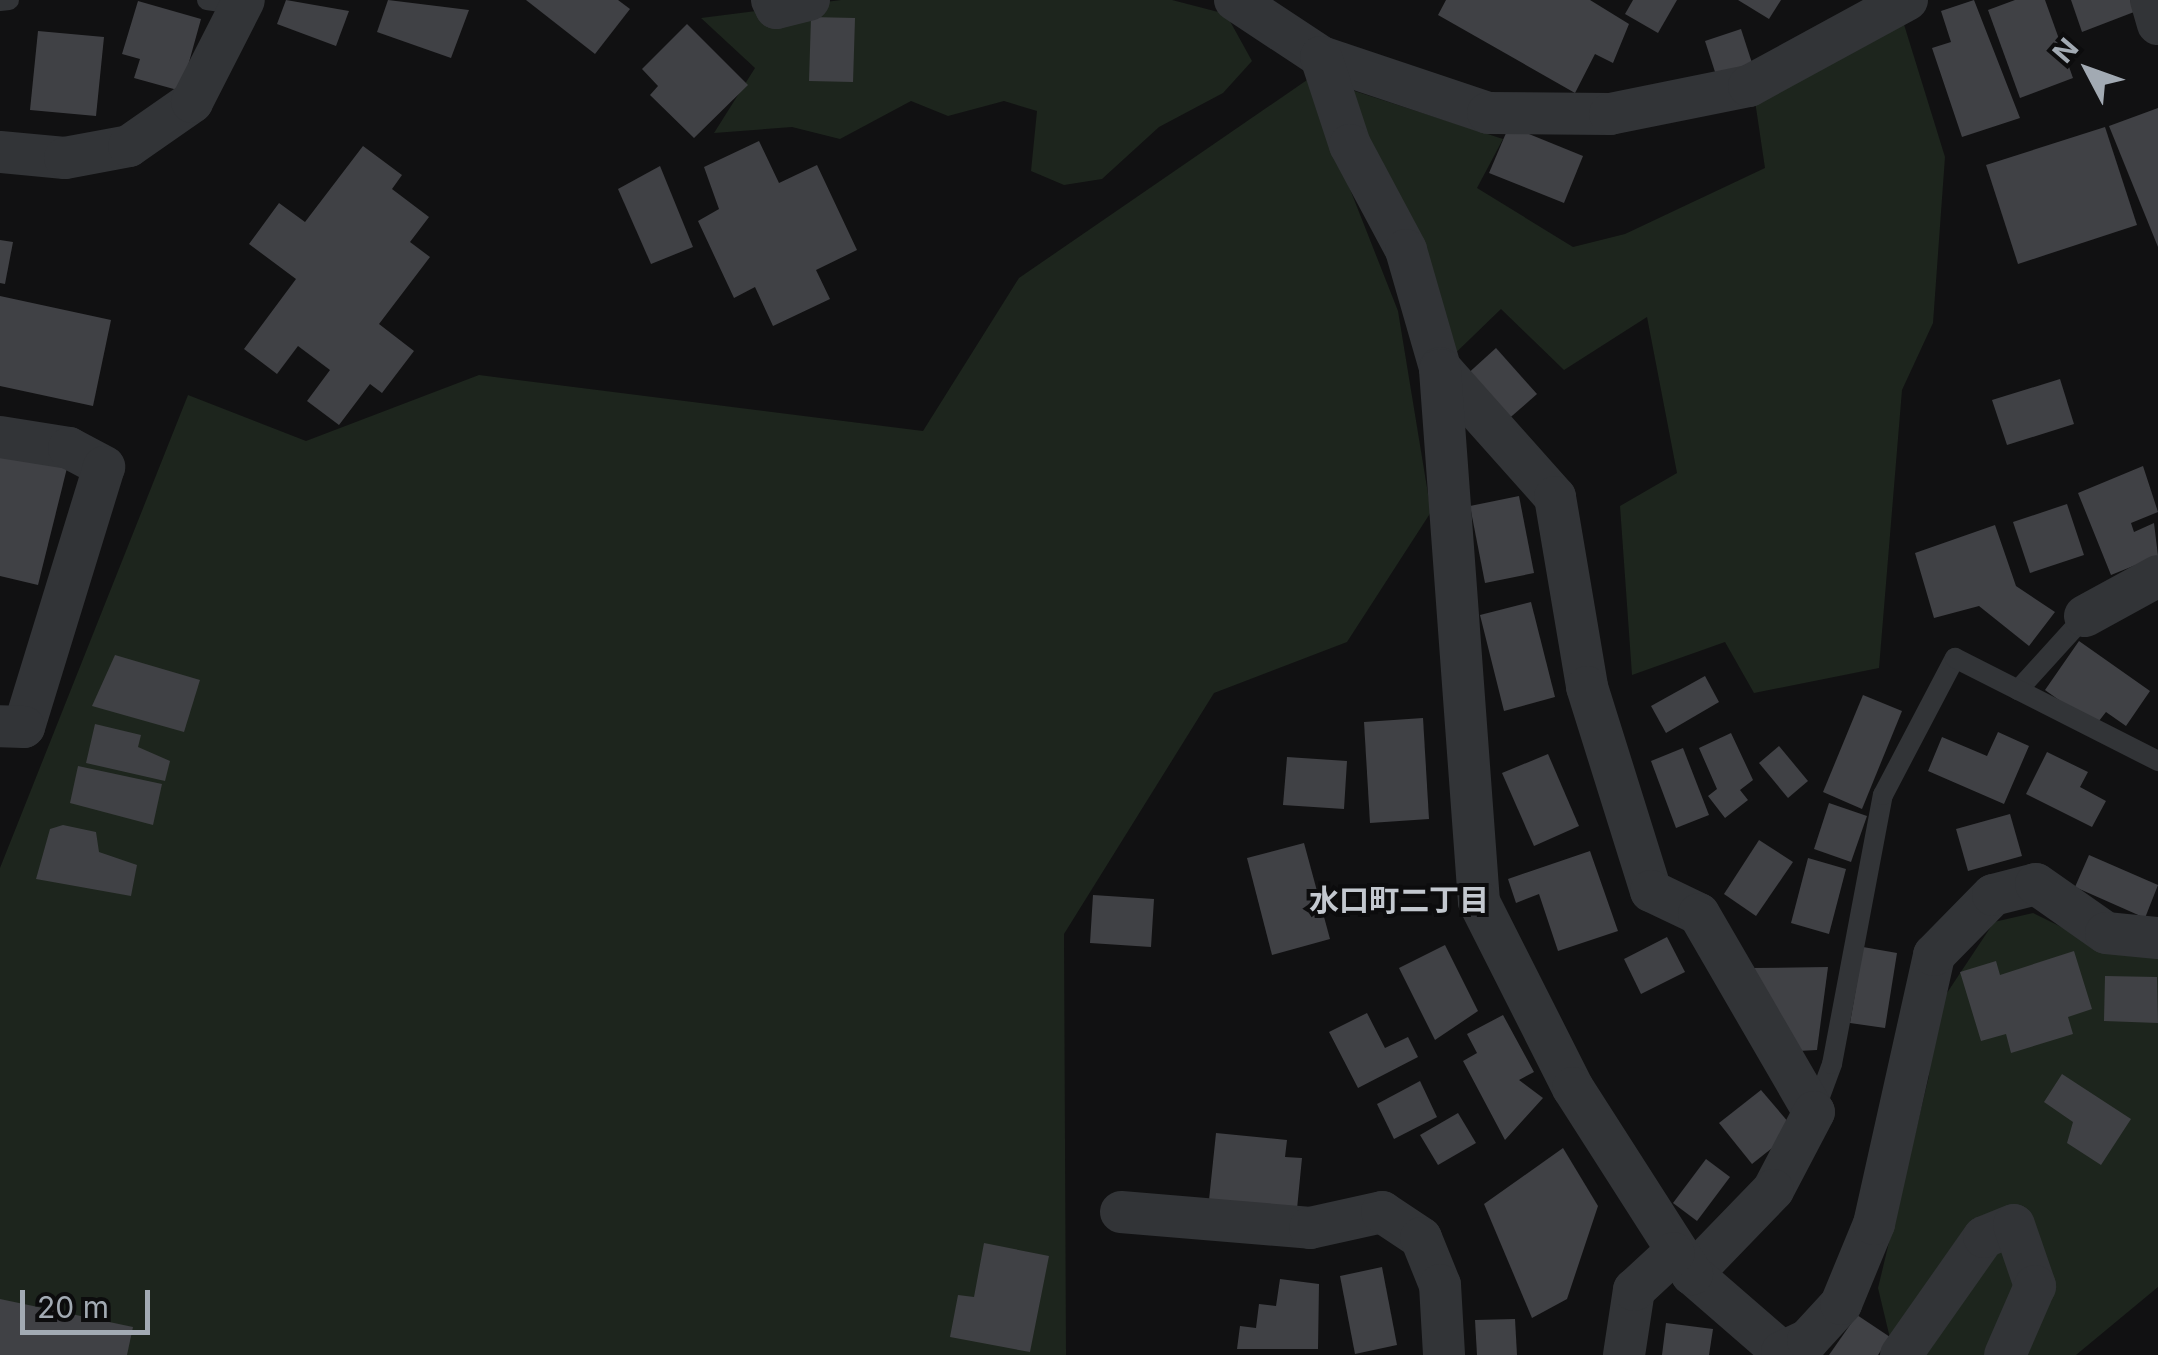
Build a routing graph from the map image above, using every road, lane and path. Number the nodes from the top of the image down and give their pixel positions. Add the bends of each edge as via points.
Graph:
1 (9, 0) edge
2 (772, 0) edge
3 (810, 0) edge
4 (1235, 0) edge
5 (1907, 0) edge
6 (2151, 0) edge
7 (0, 1) edge
8 (231, 2) edge
9 (2158, 24) edge
10 (1320, 57) junction
11 (0, 152) edge
12 (1440, 368) junction
13 (0, 437) edge
14 (2158, 576) edge
15 (2085, 616) joint
16 (2018, 690) junction
17 (0, 726) edge
18 (2158, 761) edge
19 (2158, 938) edge
20 (1814, 1112) junction
21 (1121, 1212) dead end
22 (1683, 1263) junction
23 (1444, 1355) edge
24 (1624, 1355) edge
25 (1902, 1355) edge
26 (2005, 1355) edge

1 - 7 lane
2 - 3 street via 776,8
4 - 10 street
5 - 10 street via 1750,86 1610,114 1488,113
6 - 9 street
8 - 11 street via 192,102 130,146 65,158
10 - 12 street via 1350,145 1406,250
12 - 20 street via 1555,497 1587,687 1652,891 1700,914
12 - 22 street via 1479,902 1572,1088 1647,1192
13 - 17 street via 69,448 104,467 24,727
14 - 15 street
15 - 16 lane
16 - 18 lane
16 - 20 lane via 1955,658 1884,795 1832,1064
19 - 22 street via 2106,932 2070,899 2036,884 1993,895 1934,956 1874,1224 1841,1304 1808,1340 1782,1352
20 - 22 street via 1774,1190
21 - 23 street via 1310,1228 1382,1212 1421,1238 1440,1285
22 - 24 street via 1634,1290
25 - 26 street via 1984,1237 2014,1225 2034,1286

